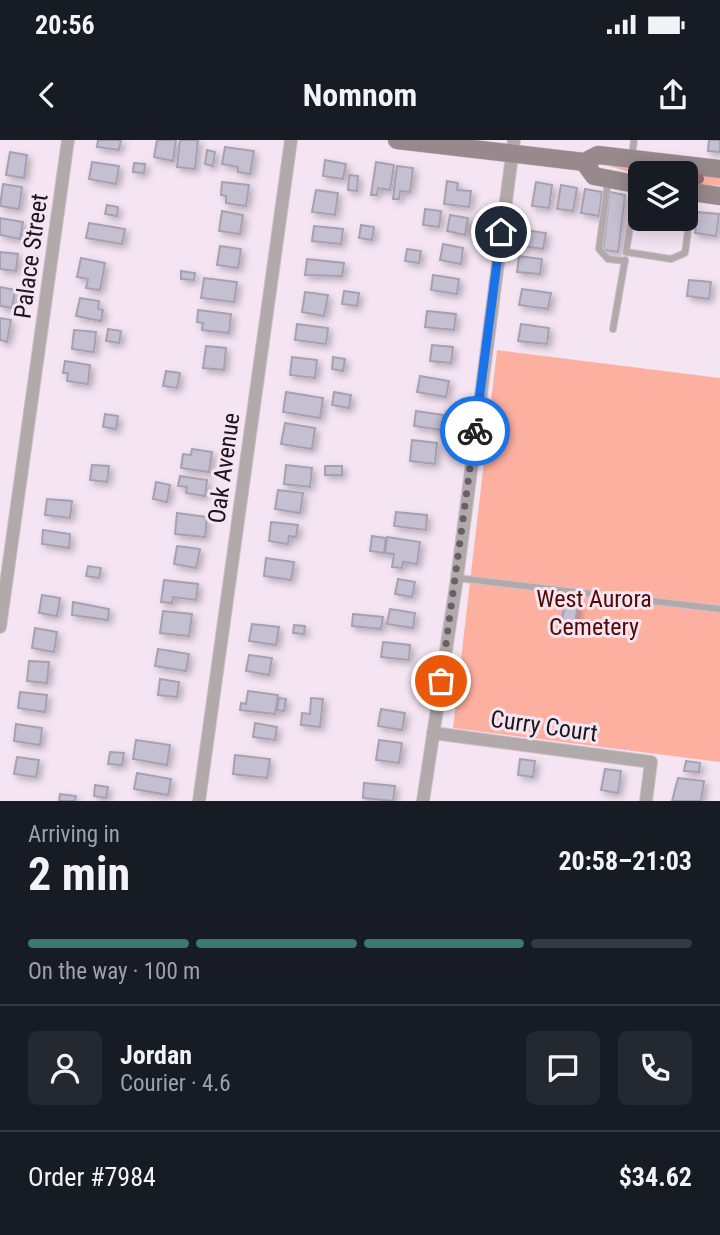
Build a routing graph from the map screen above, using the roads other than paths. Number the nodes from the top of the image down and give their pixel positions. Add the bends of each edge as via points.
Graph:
1 (68, 140) edge
2 (291, 140) edge
3 (397, 140) edge
4 (513, 147) edge
5 (633, 149) edge
6 (594, 154) junction
7 (720, 169) edge
8 (609, 179) junction
9 (628, 186) edge
10 (698, 193) edge
11 (720, 195) edge
12 (630, 231) edge
13 (687, 231) edge
14 (626, 252) junction
15 (625, 261) junction
16 (613, 329) dead end
17 (457, 578) junction
18 (720, 609) edge
19 (0, 627) edge
20 (433, 733) junction
21 (199, 801) edge
22 (423, 801) edge
23 (646, 801) edge

1 - 19 street, Palace Street
2 - 21 street, Oak Avenue
3 - 4 main road
4 - 6 main road
4 - 17 street
5 - 6 main road
5 - 7 main road
6 - 8 main road via 594,176
8 - 9 main road
8 - 15 lane via 599,249 608,259
10 - 11 main road
12 - 14 lane
13 - 14 lane via 685,253 671,259
14 - 15 lane
15 - 16 lane
17 - 18 lane
17 - 20 street
20 - 22 street
20 - 23 street, Curry Court via 651,762

